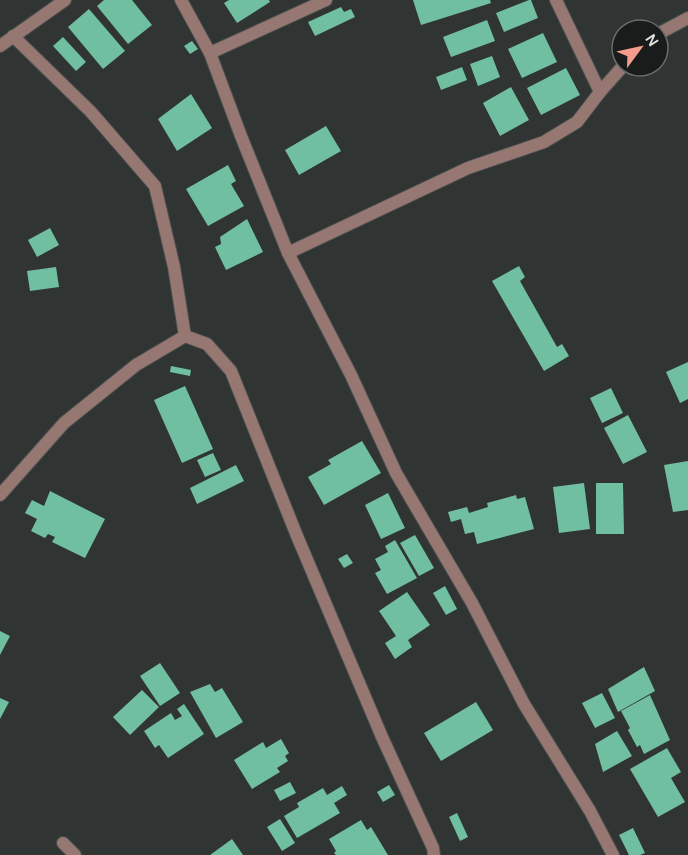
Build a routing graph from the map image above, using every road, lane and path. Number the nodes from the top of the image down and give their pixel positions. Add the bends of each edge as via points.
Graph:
1 (65, 0) edge
2 (181, 0) edge
3 (326, 0) edge
4 (556, 0) edge
5 (688, 18) edge
6 (670, 28) edge
7 (13, 36) junction
8 (0, 46) edge
9 (210, 53) junction
10 (612, 78) edge
11 (600, 92) junction
12 (288, 253) junction
13 (184, 336) junction
14 (0, 495) edge
15 (63, 843) dead end
16 (75, 855) edge
17 (434, 855) edge
18 (613, 855) edge

1 - 7 street
2 - 9 street
3 - 9 street
4 - 11 street
5 - 6 street
7 - 8 street
7 - 13 street via 91,112 155,186 174,267
9 - 12 street
10 - 11 street
11 - 12 street via 577,122 544,142 468,168
12 - 18 street via 396,473
13 - 14 street via 136,365 64,423
13 - 17 street via 207,344 231,371 301,546
15 - 16 street

